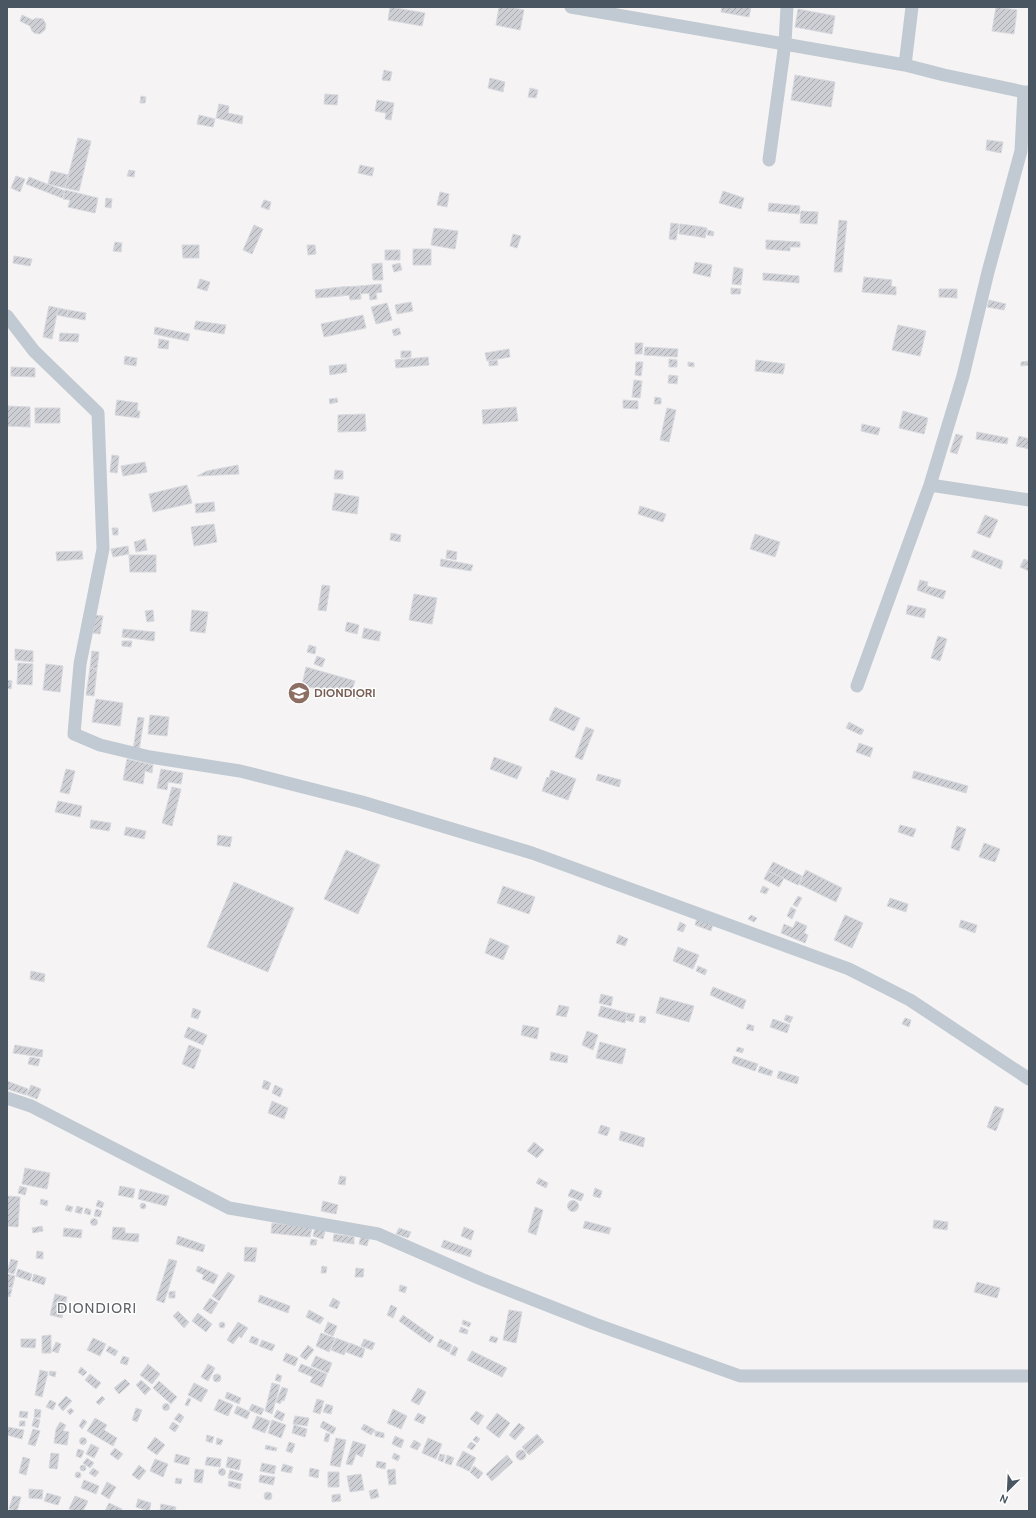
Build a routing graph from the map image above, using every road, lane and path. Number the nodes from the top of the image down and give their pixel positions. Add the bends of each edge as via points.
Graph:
1 (571, 7) edge
2 (787, 7) edge
3 (912, 7) edge
4 (785, 43) junction
5 (905, 65) junction
6 (1027, 93) edge
7 (769, 160) dead end
8 (7, 316) edge
9 (930, 486) junction
10 (1029, 500) edge
11 (857, 686) dead end
12 (1029, 1079) edge
13 (7, 1098) edge
14 (1029, 1376) edge

1 - 4 street
2 - 4 street
3 - 5 street
4 - 5 street
4 - 7 street
5 - 6 street
6 - 9 street via 1021,150 963,376
8 - 12 street via 34,350 98,413 103,549 80,664 74,734 100,745 150,757 240,771 362,802 532,853 849,968 910,1000
9 - 10 street
9 - 11 street
13 - 14 street via 31,1106 229,1208 378,1234 573,1316 740,1376

